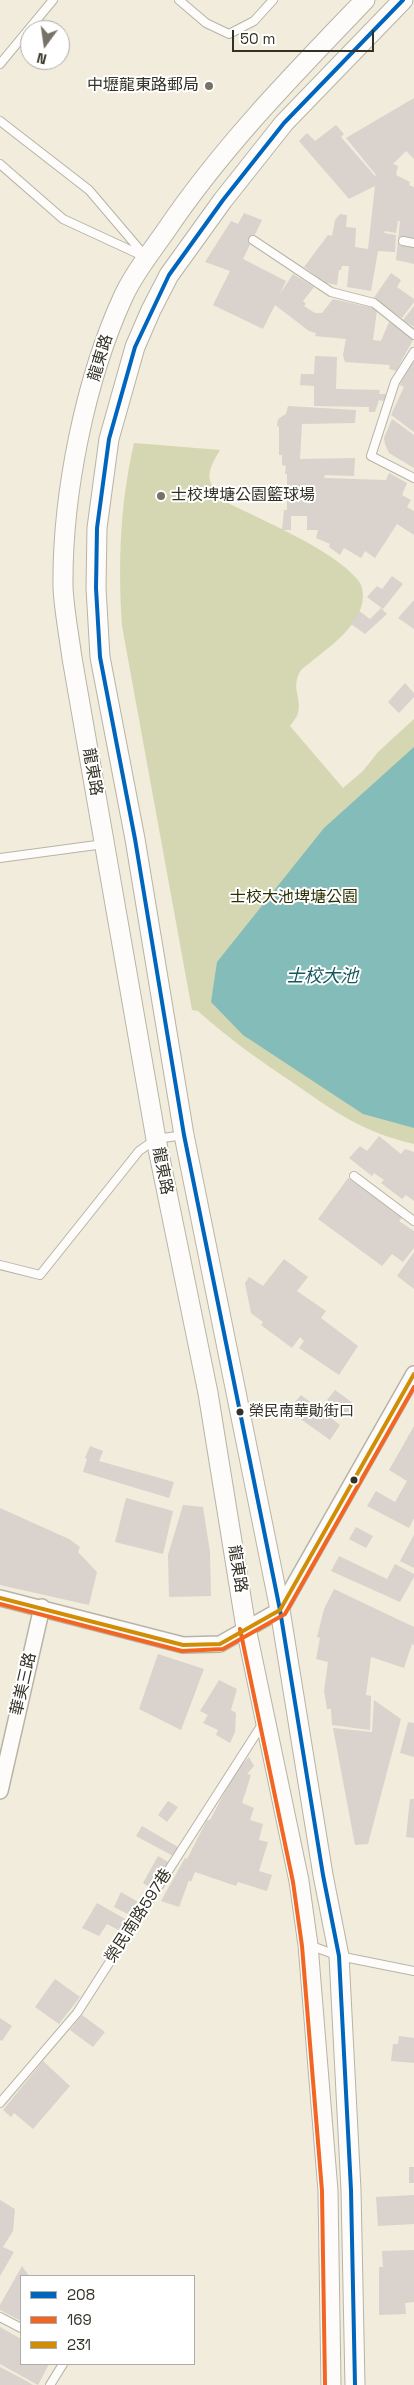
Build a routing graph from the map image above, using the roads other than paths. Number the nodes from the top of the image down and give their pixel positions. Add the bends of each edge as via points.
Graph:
1 (53, 0) edge
2 (180, 0) edge
3 (273, 0) edge
4 (365, 0) edge
5 (404, 0) edge
6 (0, 64) edge
7 (0, 121) edge
8 (0, 164) edge
9 (198, 184) junction
10 (223, 200) junction
11 (253, 240) dead end
12 (404, 241) dead end
13 (414, 243) edge
14 (147, 258) junction
15 (169, 275) junction
16 (414, 335) edge
17 (414, 352) edge
18 (414, 478) edge
19 (96, 588) junction
20 (63, 589) junction
21 (104, 844) junction
22 (0, 858) edge
23 (184, 1136) junction
24 (156, 1139) junction
25 (354, 1176) dead end
26 (414, 1221) edge
27 (0, 1265) edge
28 (414, 1374) edge
29 (0, 1598) edge
30 (42, 1607) junction
31 (280, 1610) junction
32 (246, 1628) junction
33 (265, 1720) junction
34 (0, 1791) edge
35 (308, 1945) junction
36 (339, 1956) junction
37 (414, 1971) edge
38 (0, 2103) edge
39 (351, 2190) junction
40 (328, 2191) junction
41 (0, 2317) edge
42 (20, 2327) edge
43 (62, 2365) edge
44 (50, 2385) edge
45 (331, 2385) edge
46 (355, 2385) edge

1 - 6 lane
2 - 3 lane via 206,23 229,34 254,21
4 - 9 street, 龍東路 via 263,106
5 - 10 street, 龍東路 via 284,124
7 - 14 lane via 89,190
8 - 14 lane via 62,219
9 - 10 street
9 - 14 street, 龍東路
10 - 15 street, 龍東路
11 - 16 lane via 331,292 374,303
12 - 13 lane
14 - 15 street
14 - 20 street, 龍東路 via 124,294 107,336 81,427 64,535
15 - 19 street, 龍東路 via 135,347 109,439 97,528
17 - 18 lane via 396,382 372,456
19 - 20 street
19 - 23 street, 龍東路 via 100,656 135,839
20 - 21 street, 龍東路
21 - 22 lane
21 - 24 street, 龍東路
23 - 24 lane
23 - 31 street, 龍東路
24 - 27 lane via 139,1151 40,1275
24 - 32 street, 龍東路 via 208,1393
25 - 26 lane
28 - 31 street
29 - 30 street
30 - 32 street via 183,1645 220,1644
30 - 34 street, 華美三路
31 - 32 street
31 - 36 street, 龍東路
32 - 33 street, 龍東路
33 - 35 street, 龍東路 via 299,1881
33 - 38 lane, 榮民南路597巷 via 77,2013
35 - 36 lane
35 - 40 street, 龍東路
36 - 37 lane
36 - 39 street, 龍東路
39 - 40 street
39 - 46 street, 龍東路
40 - 45 street, 龍東路
41 - 42 lane
43 - 44 lane

